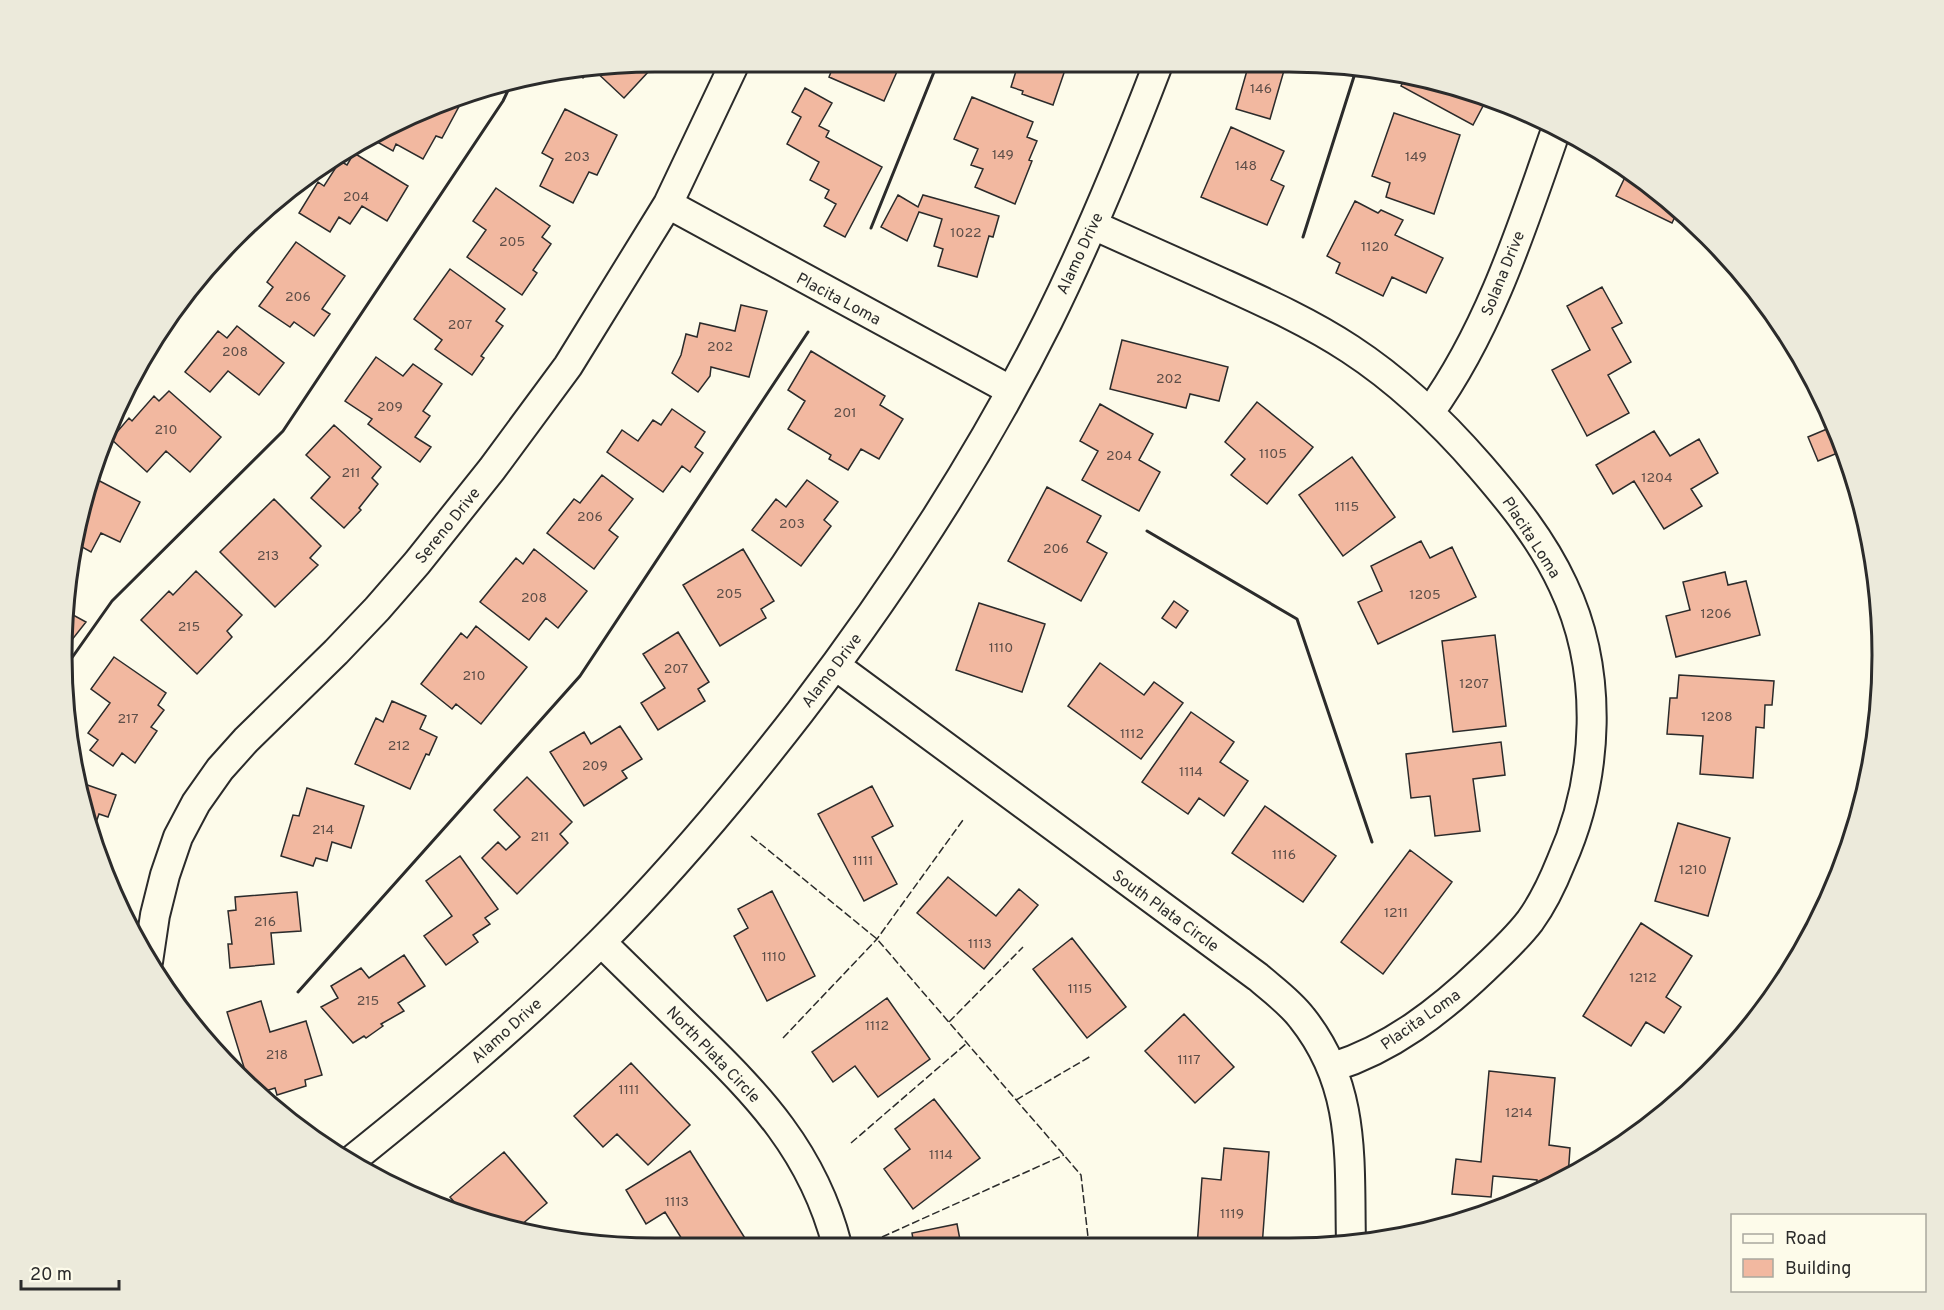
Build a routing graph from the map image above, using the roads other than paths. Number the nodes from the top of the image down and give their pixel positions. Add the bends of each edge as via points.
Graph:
1 (731, 72) edge
2 (1155, 72) edge
3 (1554, 136) edge
4 (669, 204) junction
5 (1093, 225) junction
6 (1010, 390) junction
7 (1430, 412) junction
8 (836, 666) junction
9 (601, 942) junction
10 (150, 946) edge
11 (1333, 1067) junction
12 (357, 1156) edge
13 (1351, 1235) edge
14 (835, 1238) edge

1 - 4 street, Sereno Drive
2 - 5 street, Alamo Drive
3 - 7 street, Solana Drive via 1479,330
4 - 6 street, Placita Loma
4 - 10 street, Sereno Drive via 567,366 492,469 377,609 246,740 196,803 178,837 165,875
5 - 6 street, Alamo Drive
5 - 7 street, Placita Loma via 1305,323 1389,376
6 - 8 street, Alamo Drive via 912,556
7 - 11 street, Placita Loma via 1525,520 1564,587 1578,622 1591,697 1585,792 1571,840 1552,884 1530,921 1501,954 1438,1011 1406,1033 1377,1050
8 - 9 street, Alamo Drive via 707,828
8 - 11 street, South Plata Circle via 1258,977 1302,1017
9 - 12 street, Alamo Drive via 448,1082
9 - 14 street, North Plata Circle via 751,1089 803,1161 821,1195
11 - 13 street, South Plata Circle via 1346,1116

